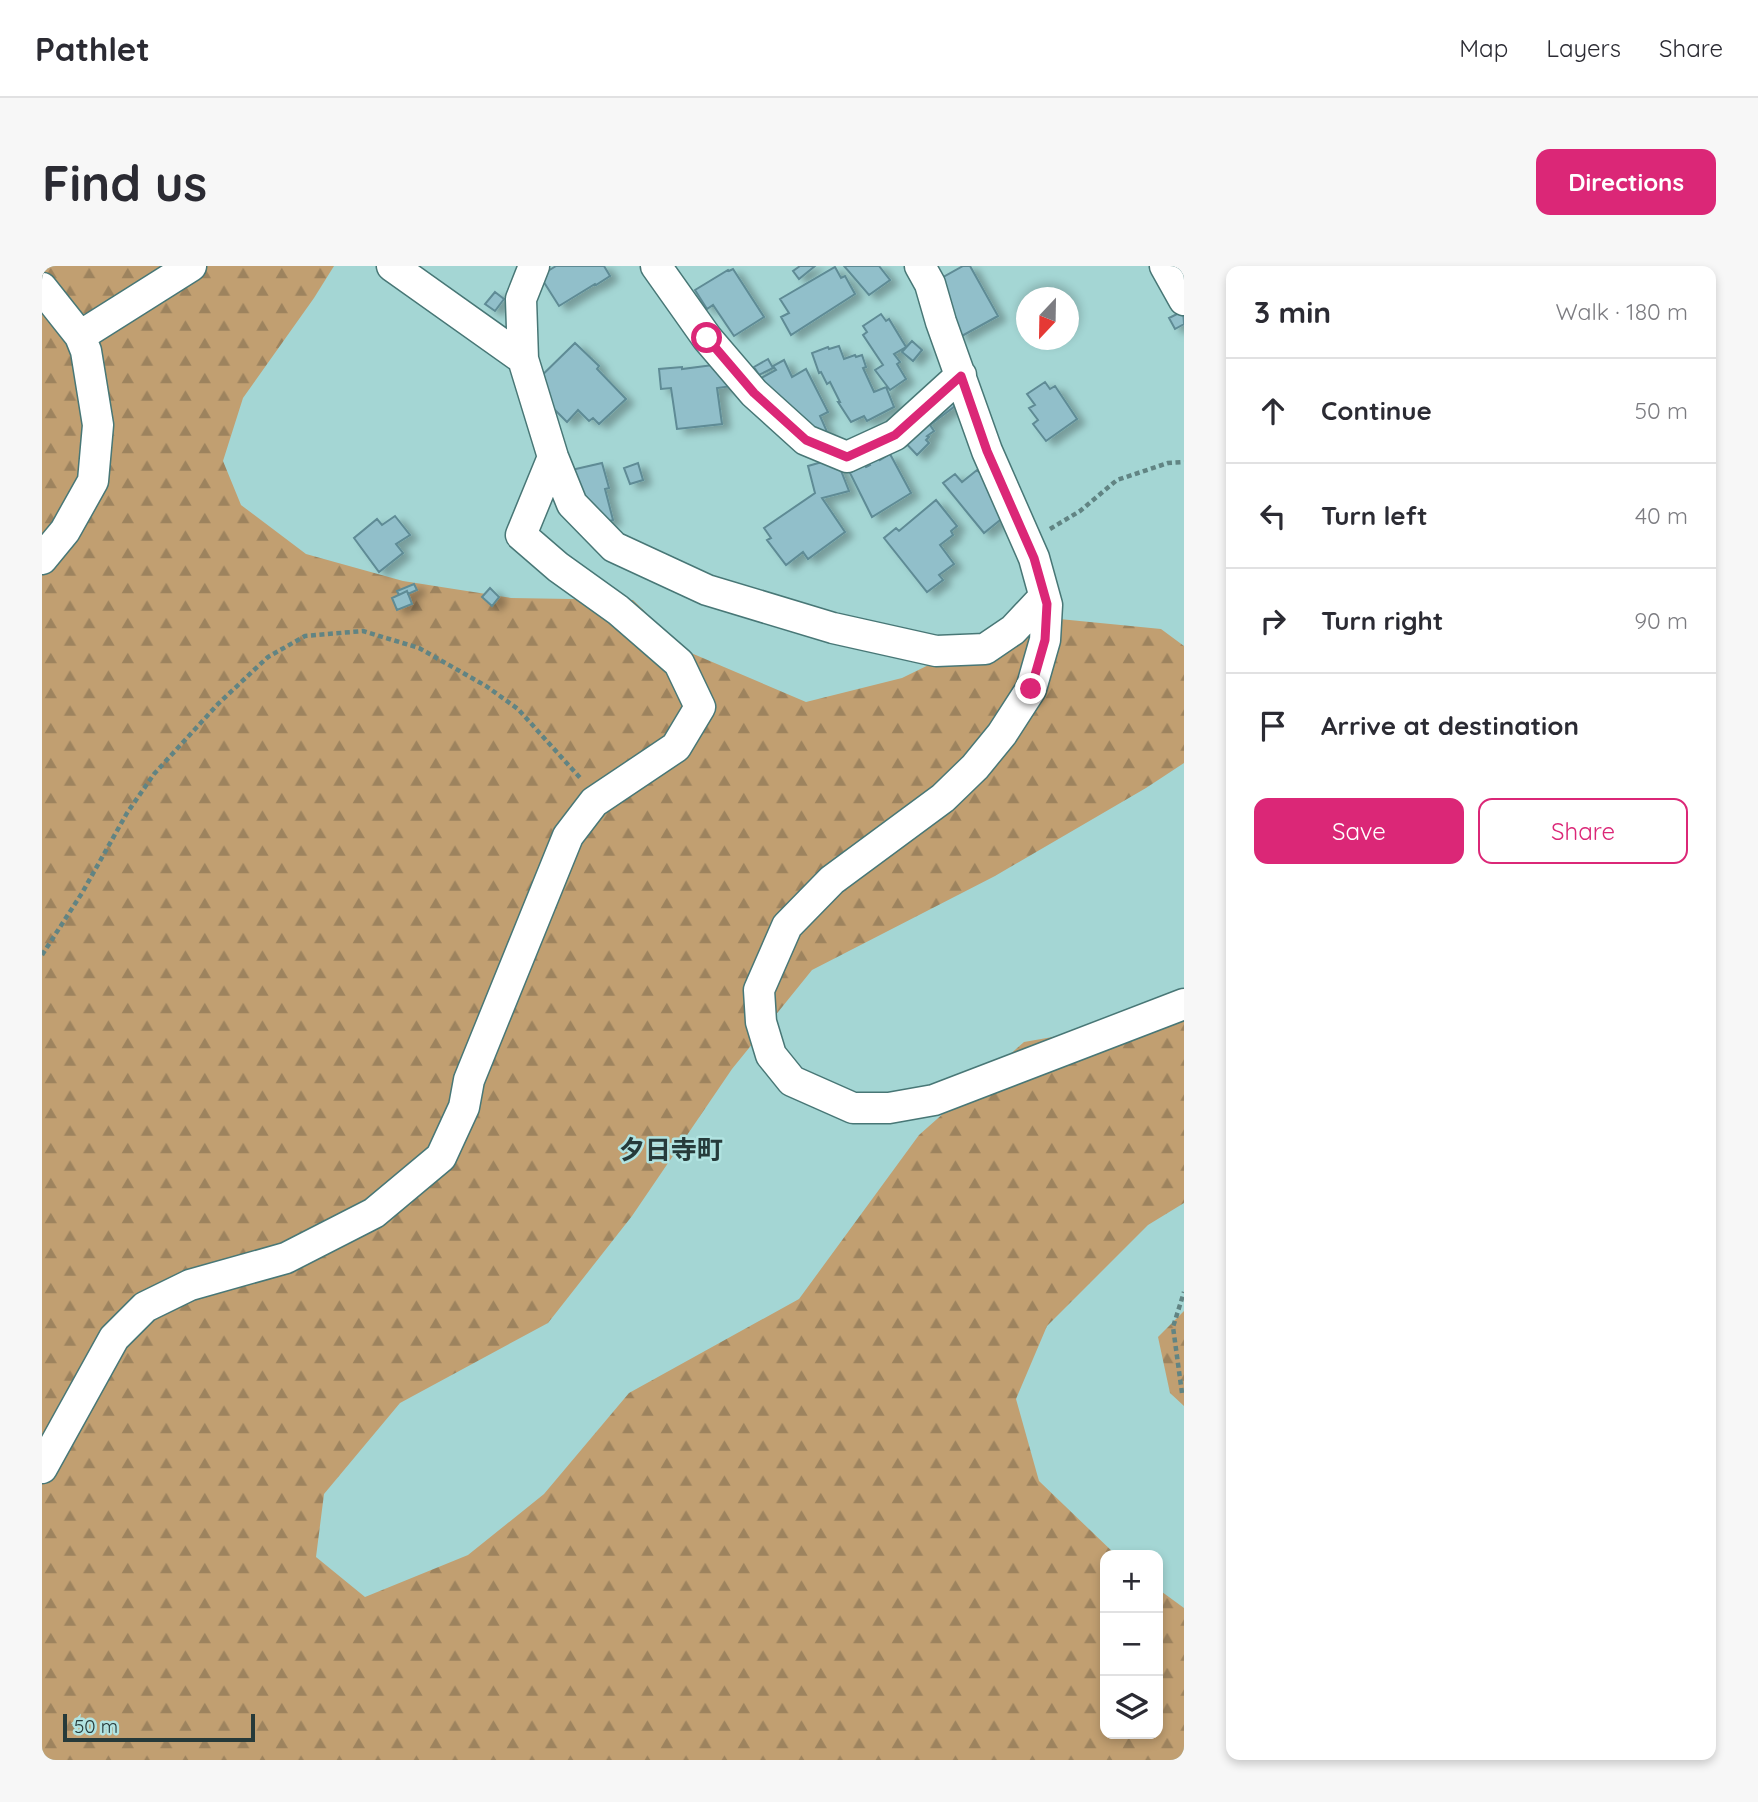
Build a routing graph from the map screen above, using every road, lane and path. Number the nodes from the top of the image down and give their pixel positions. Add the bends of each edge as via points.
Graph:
1 (191, 266) edge
2 (392, 266) edge
3 (534, 266) edge
4 (656, 266) edge
5 (920, 266) edge
6 (1166, 266) edge
7 (42, 288) edge
8 (1184, 300) edge
9 (80, 336) junction
10 (523, 359) junction
11 (961, 376) junction
12 (553, 457) junction
13 (1184, 462) edge
14 (1027, 541) junction
15 (42, 559) edge
16 (1044, 597) junction
17 (599, 799) junction
18 (42, 955) edge
19 (1184, 1004) edge
20 (1184, 1292) edge
21 (1182, 1393) dead end
22 (42, 1468) edge

1 - 9 street
2 - 10 street
3 - 10 street via 521,299
4 - 11 street via 707,338 754,393 806,440 847,457 895,435
5 - 11 street
6 - 8 street
7 - 9 street
9 - 15 street via 97,425 93,481 65,531
10 - 12 street
11 - 14 street via 987,451
12 - 16 street via 572,504 614,547 707,590 832,628 936,651 985,649 1013,630
12 - 17 street via 521,535 679,663 700,707 676,747
13 - 14 path via 1117,480 1080,511
14 - 16 street
16 - 19 street via 1045,640 1031,689 995,742 943,798 832,880 787,926 759,990 761,1022 771,1055 792,1081 853,1108 889,1108 934,1100
17 - 18 path via 518,709 486,686 419,649 363,631 305,636 268,657 154,774
17 - 22 street via 568,836 441,1157 374,1213 286,1258 190,1285 145,1307 114,1338
20 - 21 path via 1173,1327

